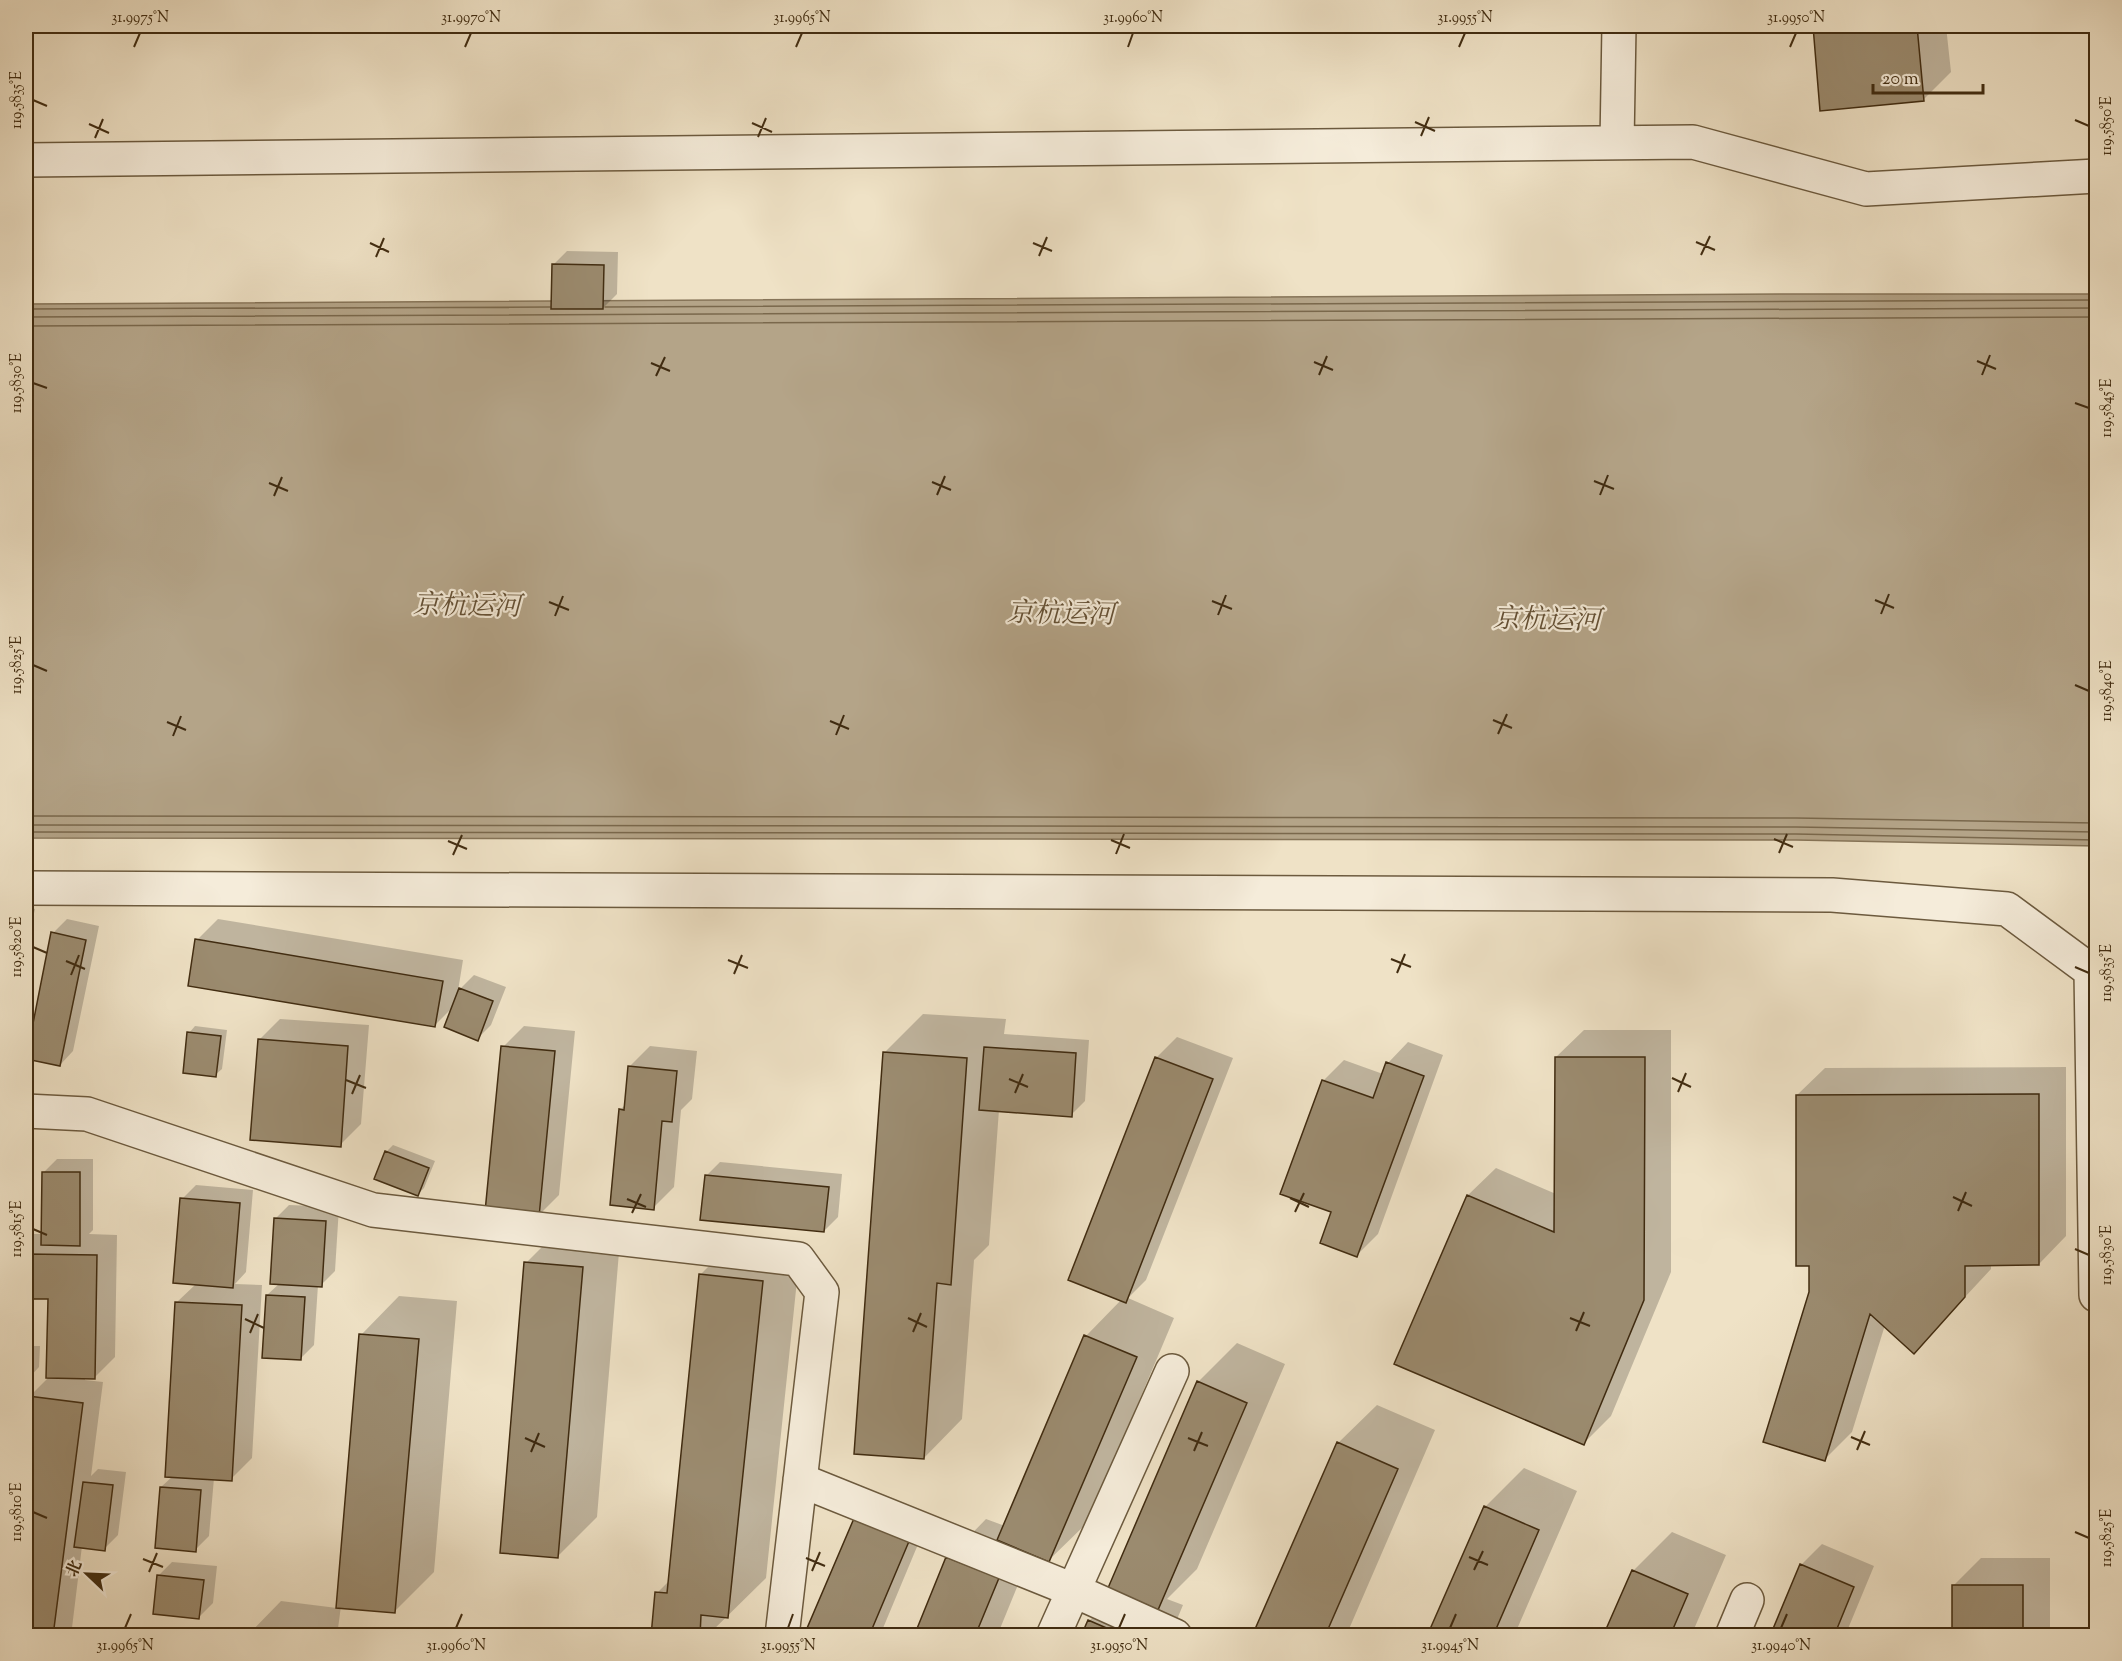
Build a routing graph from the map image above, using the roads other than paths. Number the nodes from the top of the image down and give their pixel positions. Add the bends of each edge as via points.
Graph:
1 (1619, 26) edge
2 (1617, 143) junction
3 (26, 160) edge
4 (2097, 176) edge
5 (26, 888) edge
6 (2094, 971) edge
7 (26, 1111) edge
8 (2097, 1295) edge
9 (1172, 1371) dead end
10 (800, 1480) junction
11 (1073, 1590) junction
12 (1747, 1600) dead end
13 (782, 1635) edge
14 (1053, 1635) edge
15 (1175, 1635) edge
16 (1732, 1635) edge

1 - 2 street
2 - 3 street
2 - 4 street via 1693,142 1866,189
5 - 6 street via 1832,895 2007,909
6 - 8 street
7 - 10 street via 87,1114 373,1210 798,1259 822,1292
9 - 11 street
10 - 11 street
10 - 13 street
11 - 14 street
11 - 15 street
12 - 16 street

